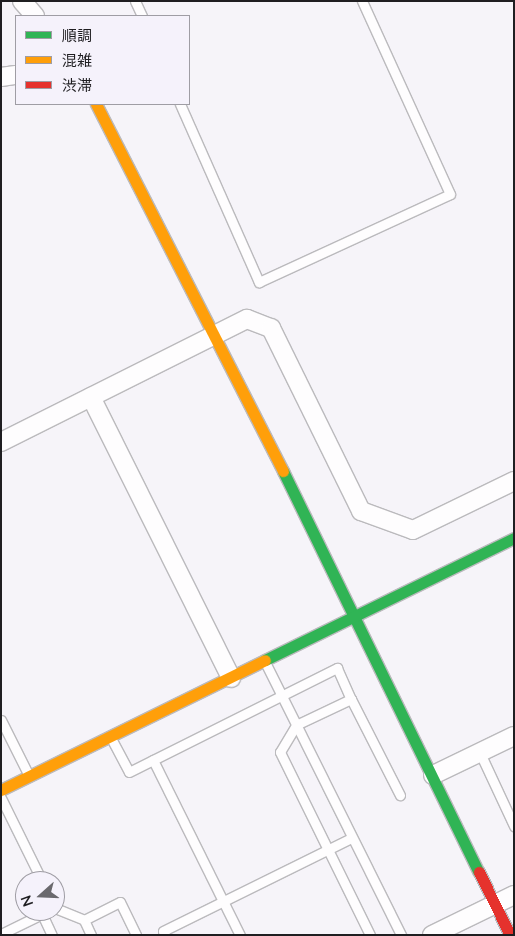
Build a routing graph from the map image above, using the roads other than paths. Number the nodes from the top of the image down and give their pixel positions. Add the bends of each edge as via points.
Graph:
1 (22, 1) edge
2 (135, 1) edge
3 (362, 1) edge
4 (34, 15) edge
5 (142, 15) edge
6 (15, 75) edge
7 (1, 77) edge
8 (97, 105) edge
9 (180, 105) edge
10 (216, 335) junction
11 (91, 398) junction
12 (1, 442) edge
13 (514, 481) edge
14 (514, 538) edge
15 (354, 618) junction
16 (265, 662) junction
17 (231, 678) junction
18 (281, 695) junction
19 (351, 699) junction
20 (1, 720) edge
21 (296, 725) junction
22 (514, 736) edge
23 (111, 737) junction
24 (480, 753) junction
25 (153, 760) junction
26 (433, 775) junction
27 (29, 776) junction
28 (1, 790) edge
29 (400, 795) dead end
30 (1, 798) edge
31 (514, 826) edge
32 (351, 838) junction
33 (327, 850) junction
34 (37, 871) edge
35 (514, 895) edge
36 (224, 901) junction
37 (495, 905) junction
38 (65, 912) edge
39 (84, 920) junction
40 (27, 921) edge
41 (48, 921) edge
42 (438, 933) edge
43 (1, 934) edge
44 (52, 935) edge
45 (91, 935) edge
46 (136, 935) edge
47 (165, 935) edge
48 (240, 935) edge
49 (370, 935) edge
50 (400, 935) edge
51 (510, 935) edge

1 - 4 street
2 - 5 lane
3 - 9 lane via 450,194 259,282
6 - 7 street
8 - 10 street
10 - 11 street
10 - 13 street via 247,319 271,328 361,511 413,530
10 - 15 street
11 - 12 street
11 - 17 street
14 - 15 street
15 - 16 street
15 - 26 street
16 - 17 street
16 - 18 lane
17 - 23 street
18 - 19 lane via 337,668
18 - 21 lane
18 - 25 lane
19 - 21 lane
19 - 29 lane
20 - 27 lane
21 - 32 lane
21 - 33 lane via 280,752
22 - 24 street
23 - 25 lane via 129,772
23 - 27 street
24 - 26 street
24 - 31 lane
25 - 36 lane
26 - 37 street
27 - 28 street
30 - 34 lane
32 - 33 lane
32 - 50 lane
33 - 36 lane
33 - 49 lane
35 - 37 street
36 - 47 lane via 163,931
36 - 48 lane
37 - 42 street
37 - 51 street
38 - 39 lane
39 - 45 lane
39 - 46 lane via 120,902
40 - 43 lane
41 - 44 lane

